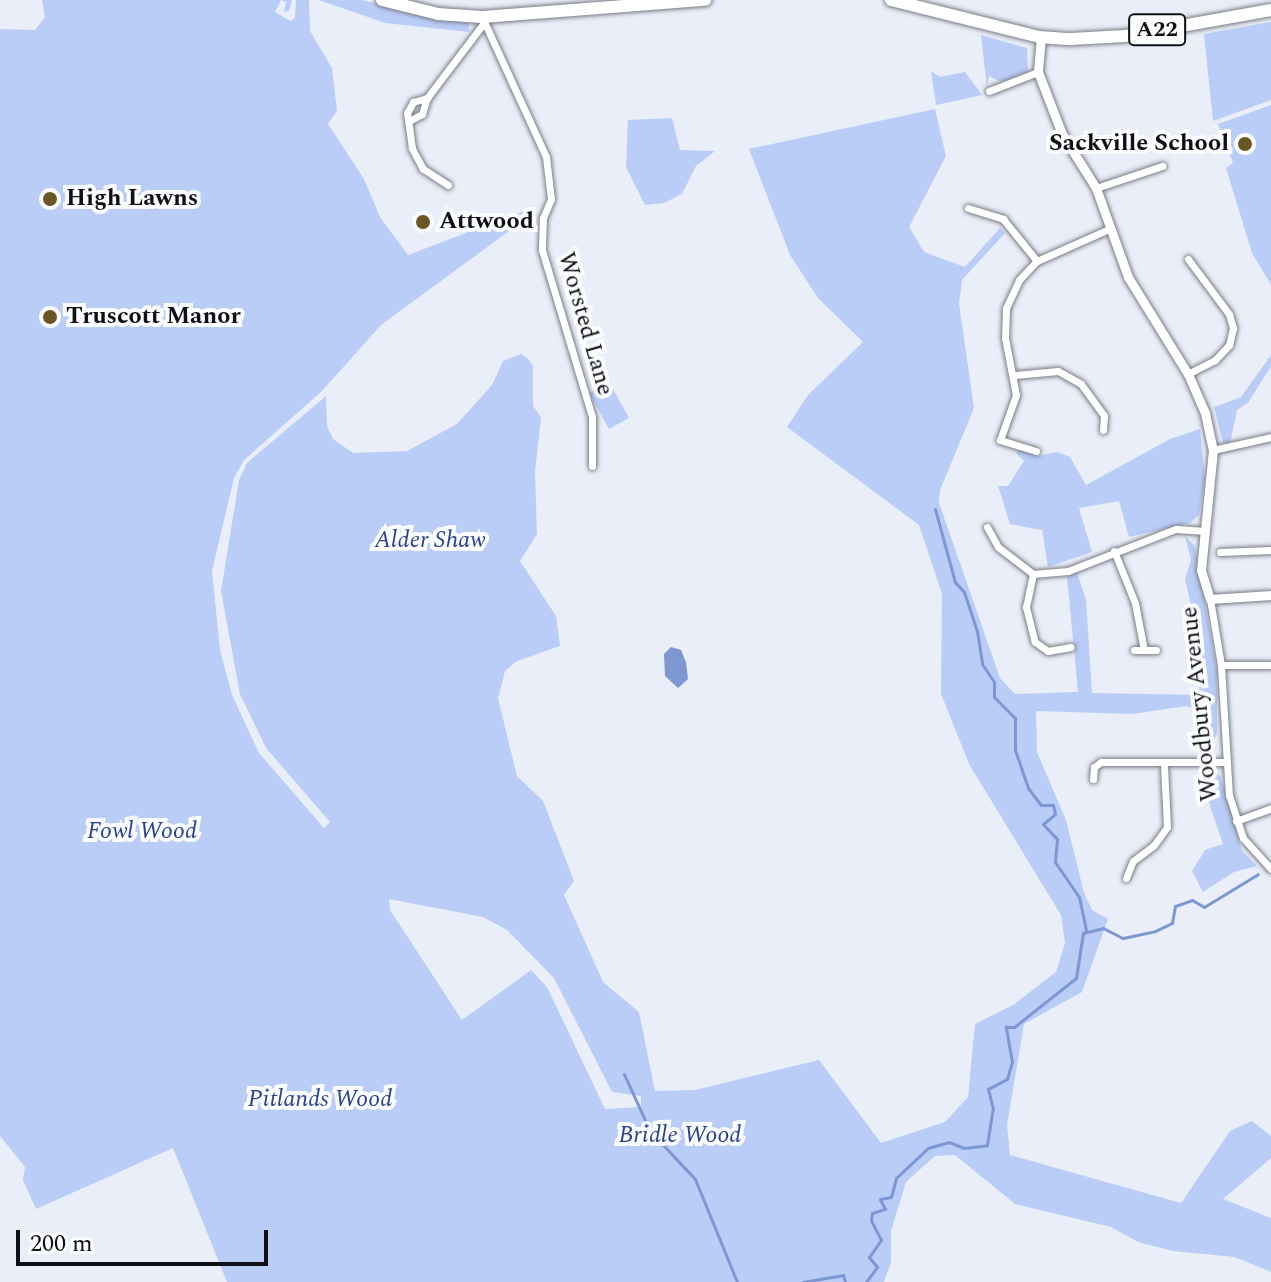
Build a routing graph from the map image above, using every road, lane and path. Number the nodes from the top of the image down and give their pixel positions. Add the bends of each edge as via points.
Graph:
1 (382, 0) edge
2 (705, 0) edge
3 (891, 0) edge
4 (1271, 10) edge
5 (482, 21) junction
6 (1041, 37) junction
7 (1038, 72) junction
8 (993, 80) dead end
9 (427, 98) junction
10 (409, 121) junction
11 (1162, 166) dead end
12 (448, 185) dead end
13 (1096, 188) junction
14 (968, 208) dead end
15 (1109, 229) junction
16 (1188, 259) dead end
17 (1037, 261) junction
18 (1188, 374) junction
19 (1015, 375) junction
20 (1103, 430) dead end
21 (1271, 437) edge
22 (1213, 450) junction
23 (1036, 451) dead end
24 (592, 466) dead end
25 (987, 527) dead end
26 (1202, 531) junction
27 (1271, 550) edge
28 (1114, 551) junction
29 (1220, 552) dead end
30 (1033, 574) junction
31 (1271, 595) edge
32 (1210, 599) junction
33 (1071, 647) dead end
34 (1134, 650) dead end
35 (1144, 650) junction
36 (1156, 650) dead end
37 (1221, 665) junction
38 (1271, 665) edge
39 (1224, 762) junction
40 (1164, 766) junction
41 (1093, 779) dead end
42 (1271, 808) edge
43 (1236, 821) junction
44 (1271, 869) edge
45 (1126, 878) dead end

1 - 5 highway
2 - 5 highway
3 - 6 highway, A22
4 - 6 highway, A22 via 1125,36
5 - 9 street
5 - 24 street, Worsted Lane via 546,157 551,199 543,218 542,250 592,417
6 - 7 street, Woodbury Avenue
7 - 8 street via 992,90
7 - 13 street, Woodbury Avenue via 1062,134
9 - 10 street via 422,114
9 - 10 street via 413,102
10 - 12 street via 412,148 423,169
11 - 13 street
13 - 15 street, Woodbury Avenue
14 - 17 street via 1003,219
15 - 17 street
15 - 18 street, Woodbury Avenue via 1130,282
16 - 18 street via 1229,314 1233,328 1229,345 1215,360
17 - 19 street via 1019,280 1006,308 1005,338
18 - 22 street, Woodbury Avenue
19 - 20 street via 1058,371 1081,384 1104,416
19 - 23 street via 1016,395 1000,440
21 - 22 street
22 - 26 street, Woodbury Avenue
25 - 30 street via 998,547
26 - 28 street via 1176,529
26 - 32 street, Woodbury Avenue via 1201,570
27 - 29 street
28 - 30 street via 1068,571
28 - 35 street via 1135,603
30 - 33 street via 1026,607 1035,642 1048,651
31 - 32 street
32 - 37 street, Woodbury Avenue
34 - 35 street
35 - 36 street
37 - 38 street
37 - 39 street, Woodbury Avenue
39 - 40 street
39 - 43 street, Woodbury Avenue
40 - 41 street via 1101,762 1094,767
40 - 45 street via 1167,827 1133,861
42 - 43 street
43 - 44 street, Woodbury Avenue via 1252,850

